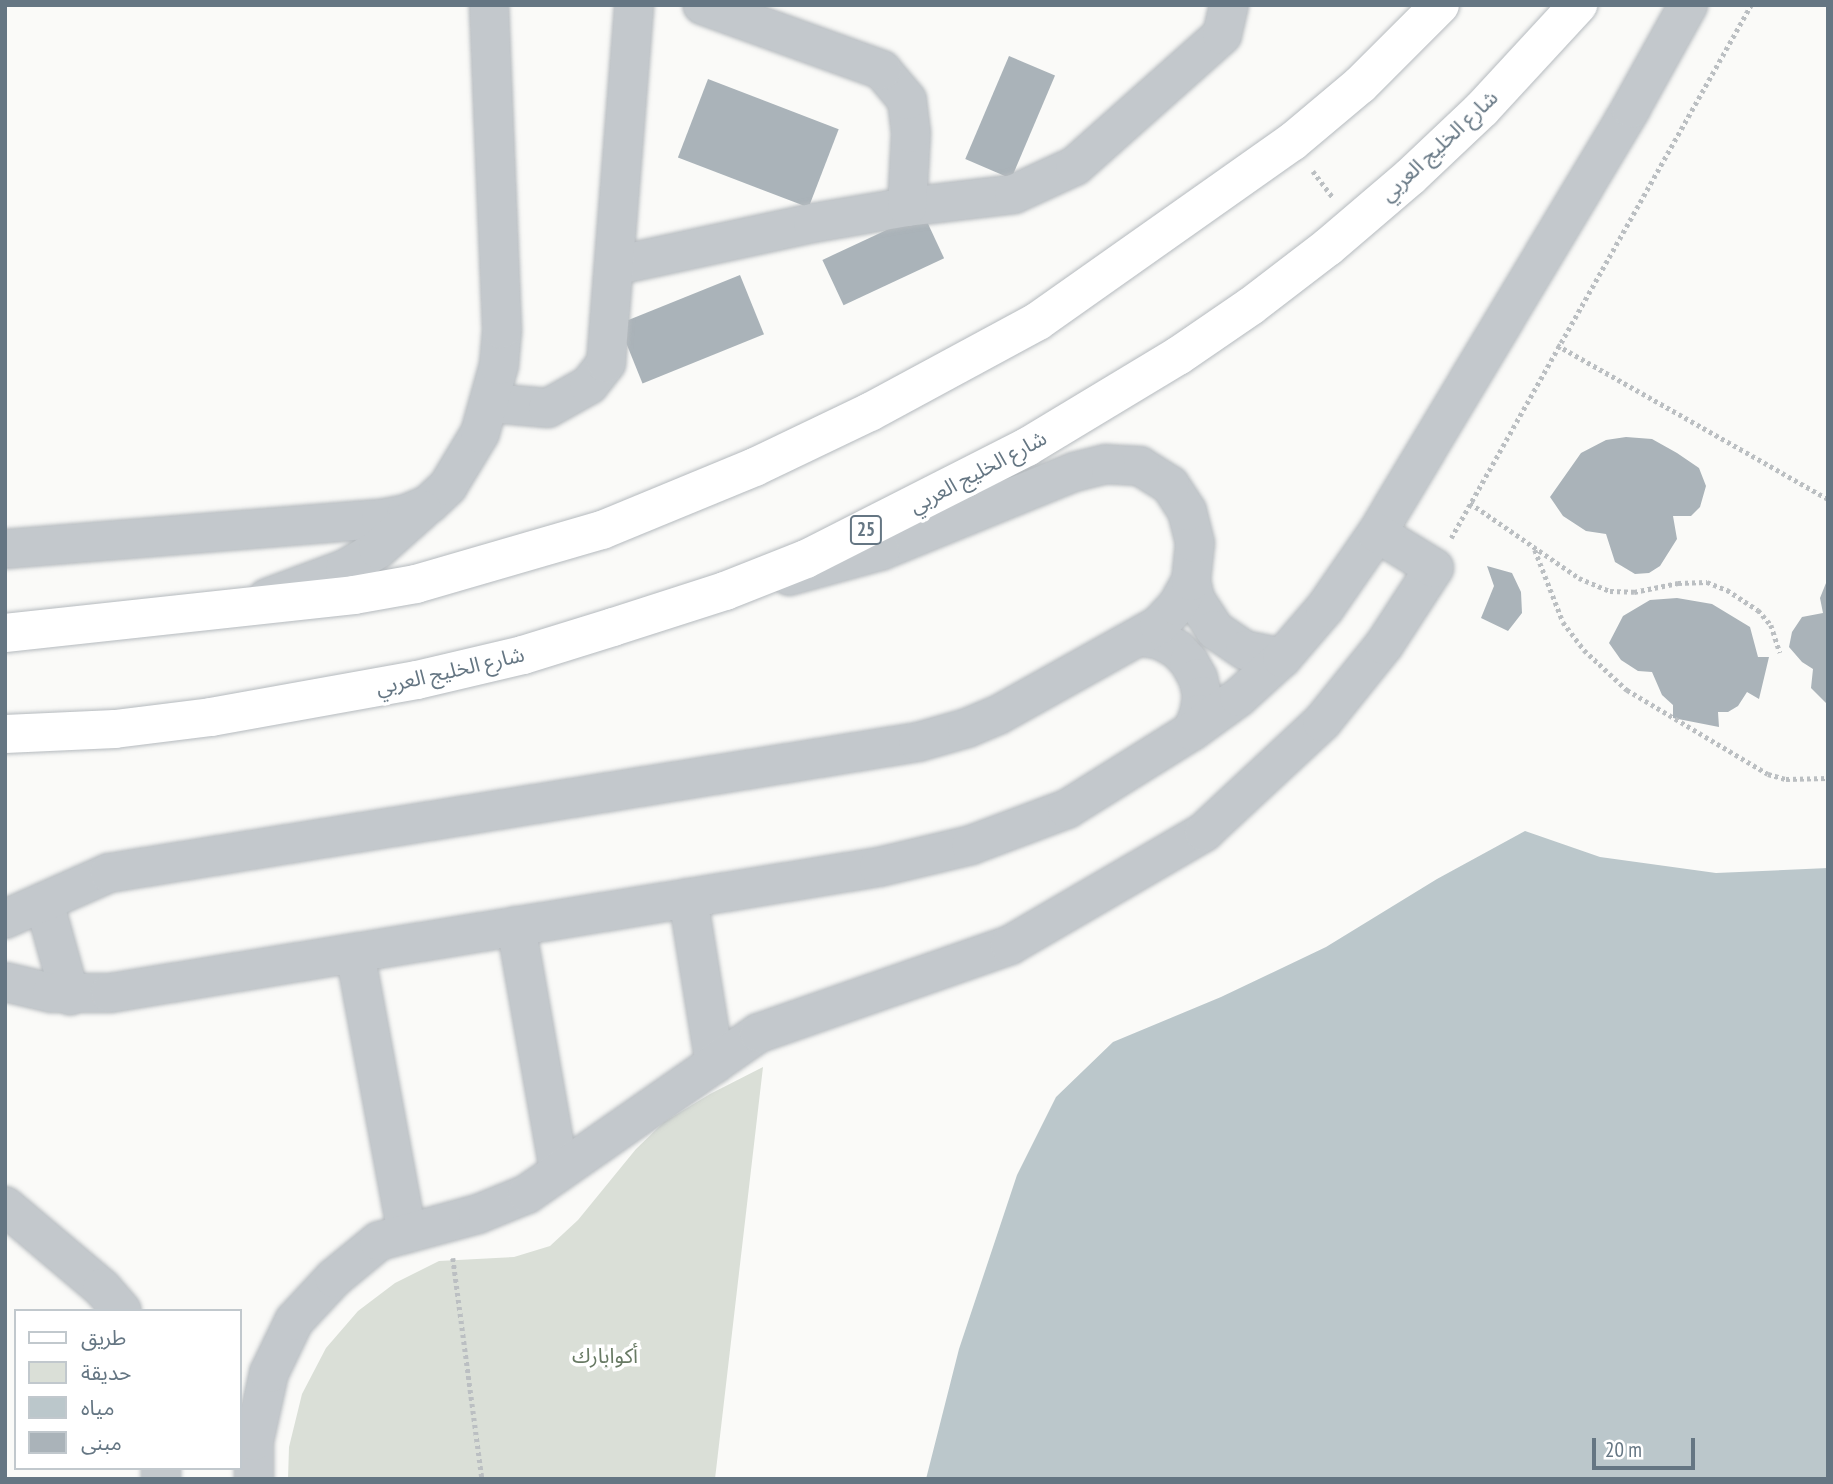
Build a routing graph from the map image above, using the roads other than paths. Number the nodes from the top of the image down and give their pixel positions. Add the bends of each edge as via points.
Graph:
1 (489, 5) edge
2 (634, 5) edge
3 (702, 5) edge
4 (1229, 5) edge
5 (1440, 5) edge
6 (1578, 5) edge
7 (1688, 5) edge
8 (907, 207) junction
9 (614, 266) junction
10 (491, 403) junction
11 (429, 504) junction
12 (1377, 533) junction
13 (5, 549) edge
14 (1191, 581) junction
15 (725, 591) junction
16 (237, 609) junction
17 (5, 633) edge
18 (1142, 637) junction
19 (1282, 658) junction
20 (115, 729) junction
21 (1192, 731) junction
22 (5, 734) edge
23 (5, 753) edge
24 (688, 898) junction
25 (44, 902) junction
26 (5, 919) edge
27 (516, 926) junction
28 (355, 953) junction
29 (5, 982) edge
30 (70, 995) junction
31 (715, 1064) junction
32 (559, 1171) junction
33 (5, 1206) edge
34 (407, 1233) junction
35 (120, 1309) edge
36 (254, 1479) edge

1 - 10 street via 502,328
2 - 9 street
3 - 8 street via 882,70 906,100 911,133
4 - 8 street via 1222,35 1074,166 1014,194
5 - 16 main road via 1360,85 1292,142 1038,321 870,412 755,467 602,530 476,568 354,595
6 - 15 main road, شارع الخليج العربي / 25 via 1482,109 1353,225 1251,306 1092,410 888,520
7 - 12 street
8 - 9 street
9 - 10 street via 606,363 589,385 548,408
10 - 11 street via 464,463
11 - 13 street via 381,519
11 - 16 street via 378,550 345,569
12 - 19 street via 1325,608
12 - 31 street via 1434,568 1384,645 1322,722 1204,832 1010,945 759,1034
14 - 15 street via 1195,543 1179,497 1148,470 1120,464 1074,471 846,562
14 - 18 street via 1170,616
14 - 19 street via 1195,599 1215,630 1245,650
15 - 20 main road, شارع الخليج العربي / 25 via 523,655 417,680 211,717
16 - 17 main road
18 - 21 street via 1177,649 1198,678 1202,696
18 - 25 street via 998,715 918,742 129,869 99,876
19 - 21 street
20 - 22 main road, شارع الخليج العربي / 25
20 - 23 street
21 - 24 street via 1067,809 971,845 879,867
24 - 27 street
24 - 31 street
25 - 26 street
25 - 30 street
27 - 28 street
27 - 32 street
28 - 30 street via 110,993
28 - 34 street
29 - 30 street
31 - 32 street
32 - 34 street via 527,1194 478,1214
33 - 35 street
34 - 36 street via 379,1241 334,1278 294,1321 269,1373 254,1441

